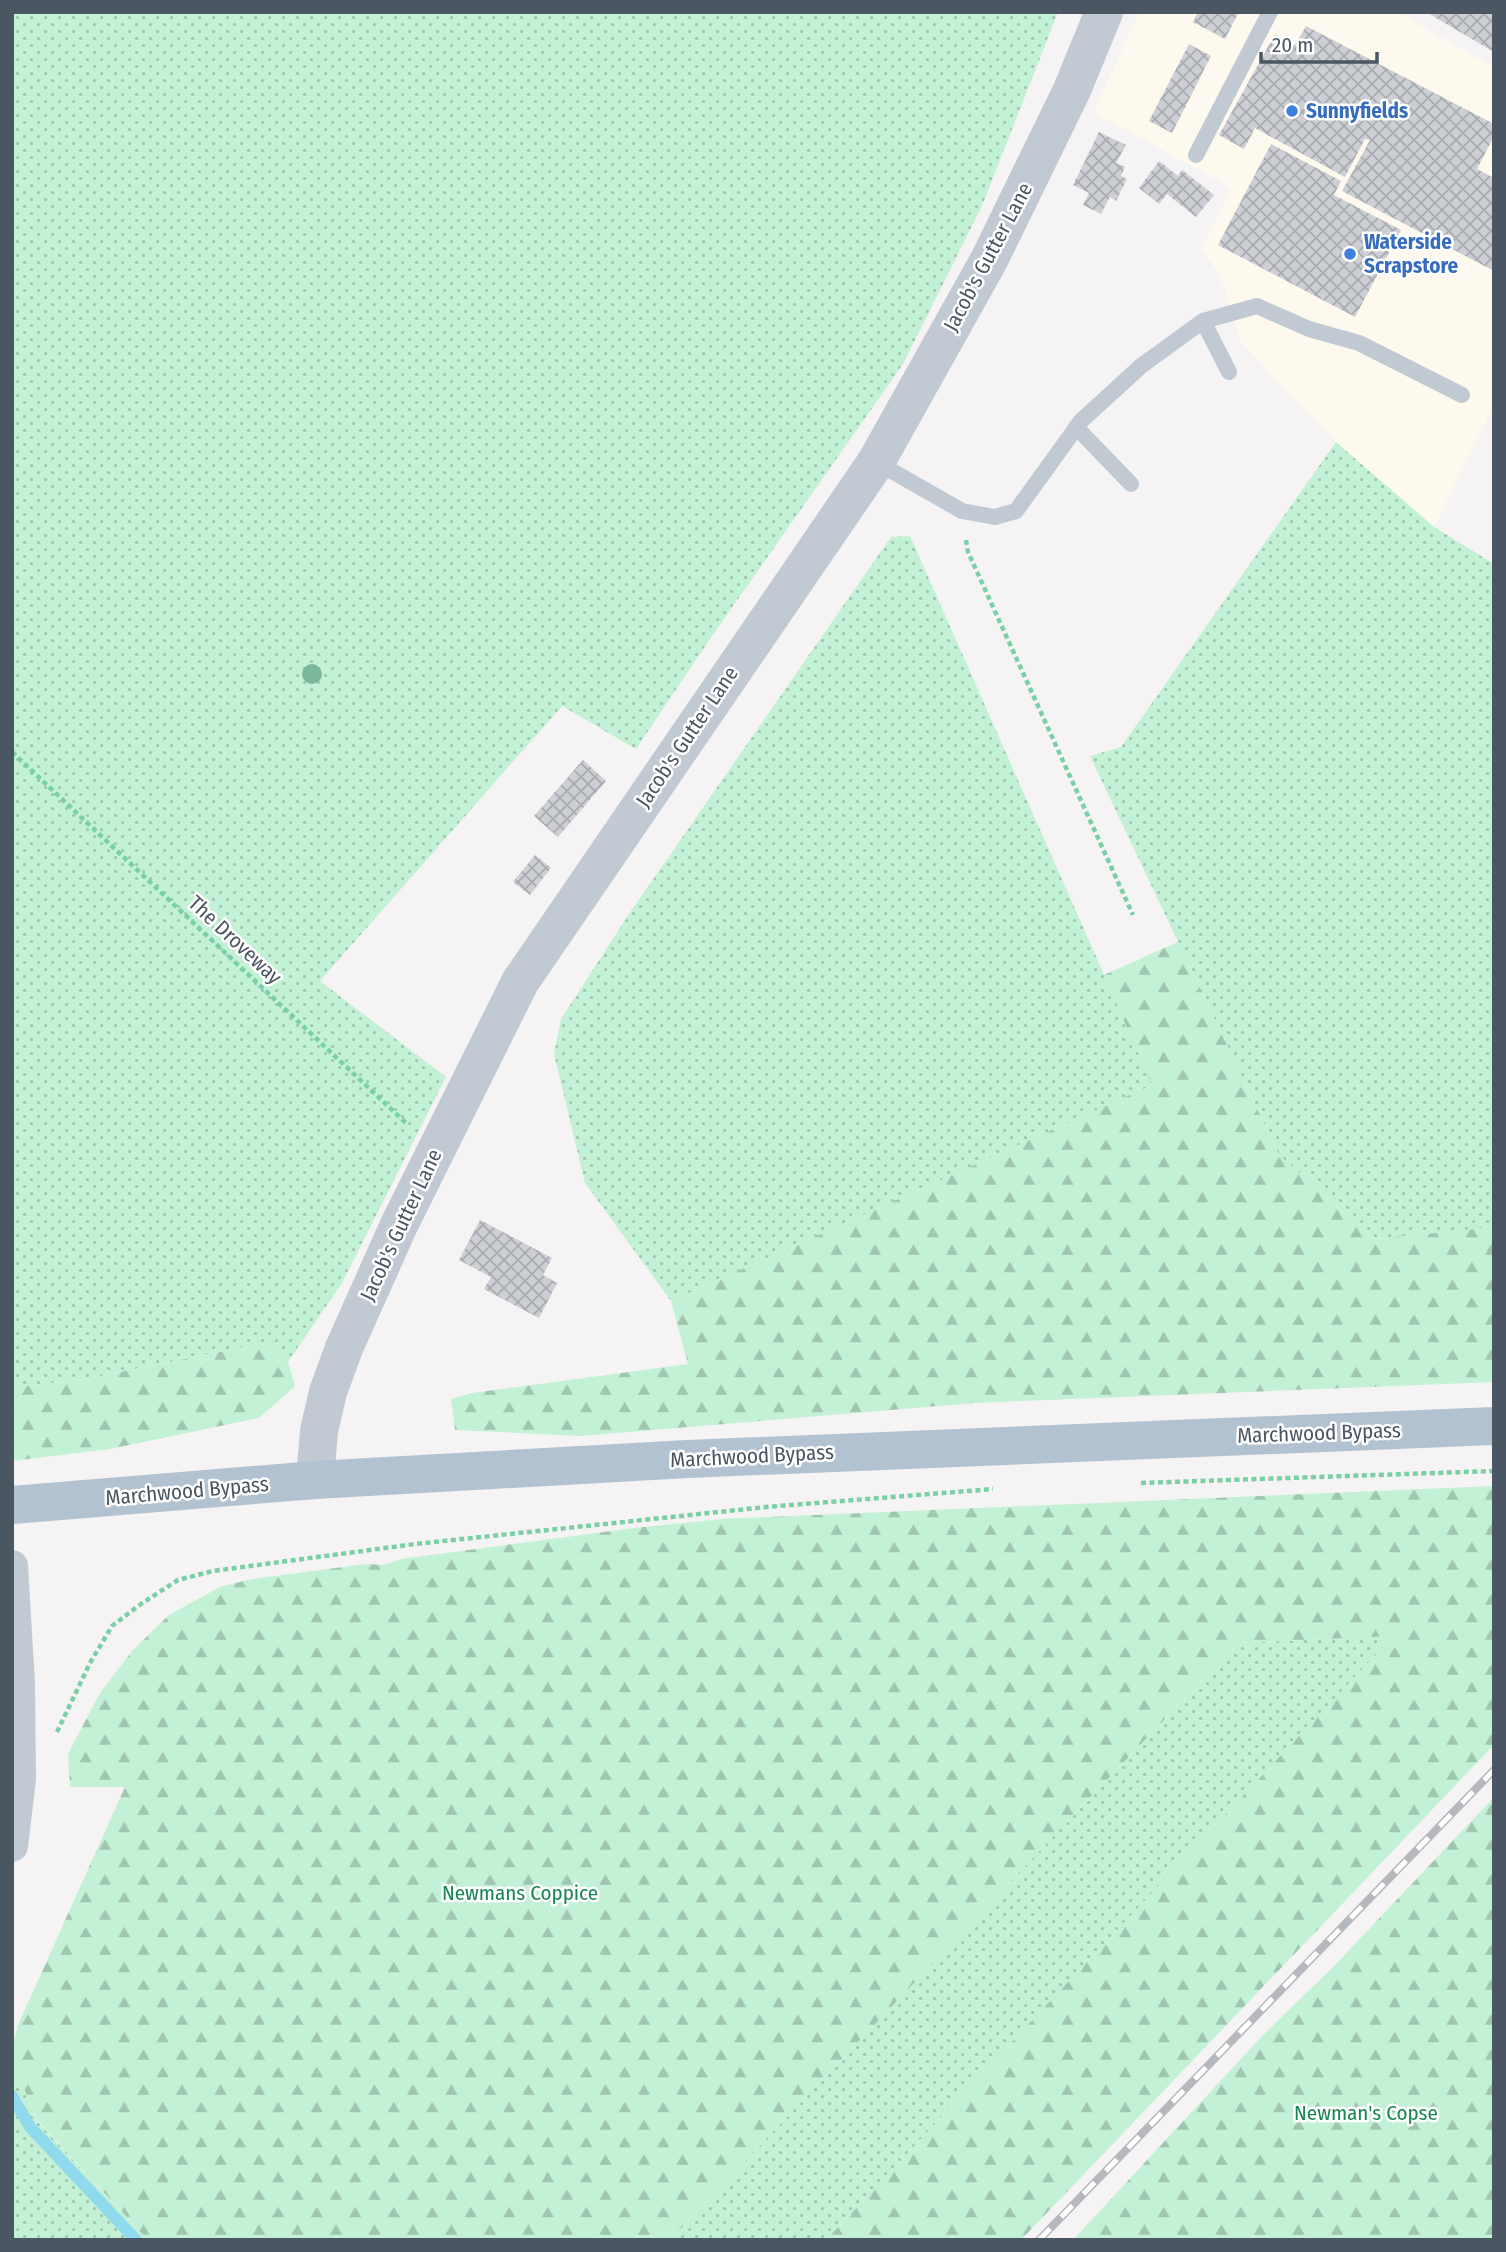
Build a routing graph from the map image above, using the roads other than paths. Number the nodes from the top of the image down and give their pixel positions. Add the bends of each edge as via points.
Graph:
1 (1104, 12) edge
2 (1270, 12) edge
3 (1196, 155) dead end
4 (1203, 321) junction
5 (1229, 372) dead end
6 (1462, 395) dead end
7 (1076, 427) junction
8 (876, 462) junction
9 (1131, 484) dead end
10 (1494, 1426) edge
11 (315, 1479) junction
12 (12, 1505) edge
13 (12, 1566) edge
14 (12, 1846) edge

1 - 8 street, Jacob's Gutter Lane via 1072,90 989,260
2 - 3 lane
4 - 5 lane
4 - 6 lane via 1258,306 1309,329 1359,343
4 - 7 lane via 1141,366
7 - 8 lane via 1016,511 995,517 962,511
7 - 9 lane
8 - 11 street, Jacob's Gutter Lane via 520,982 350,1336 328,1392
10 - 11 main road, Marchwood Bypass
11 - 12 main road, Marchwood Bypass
13 - 14 street via 20,1779

